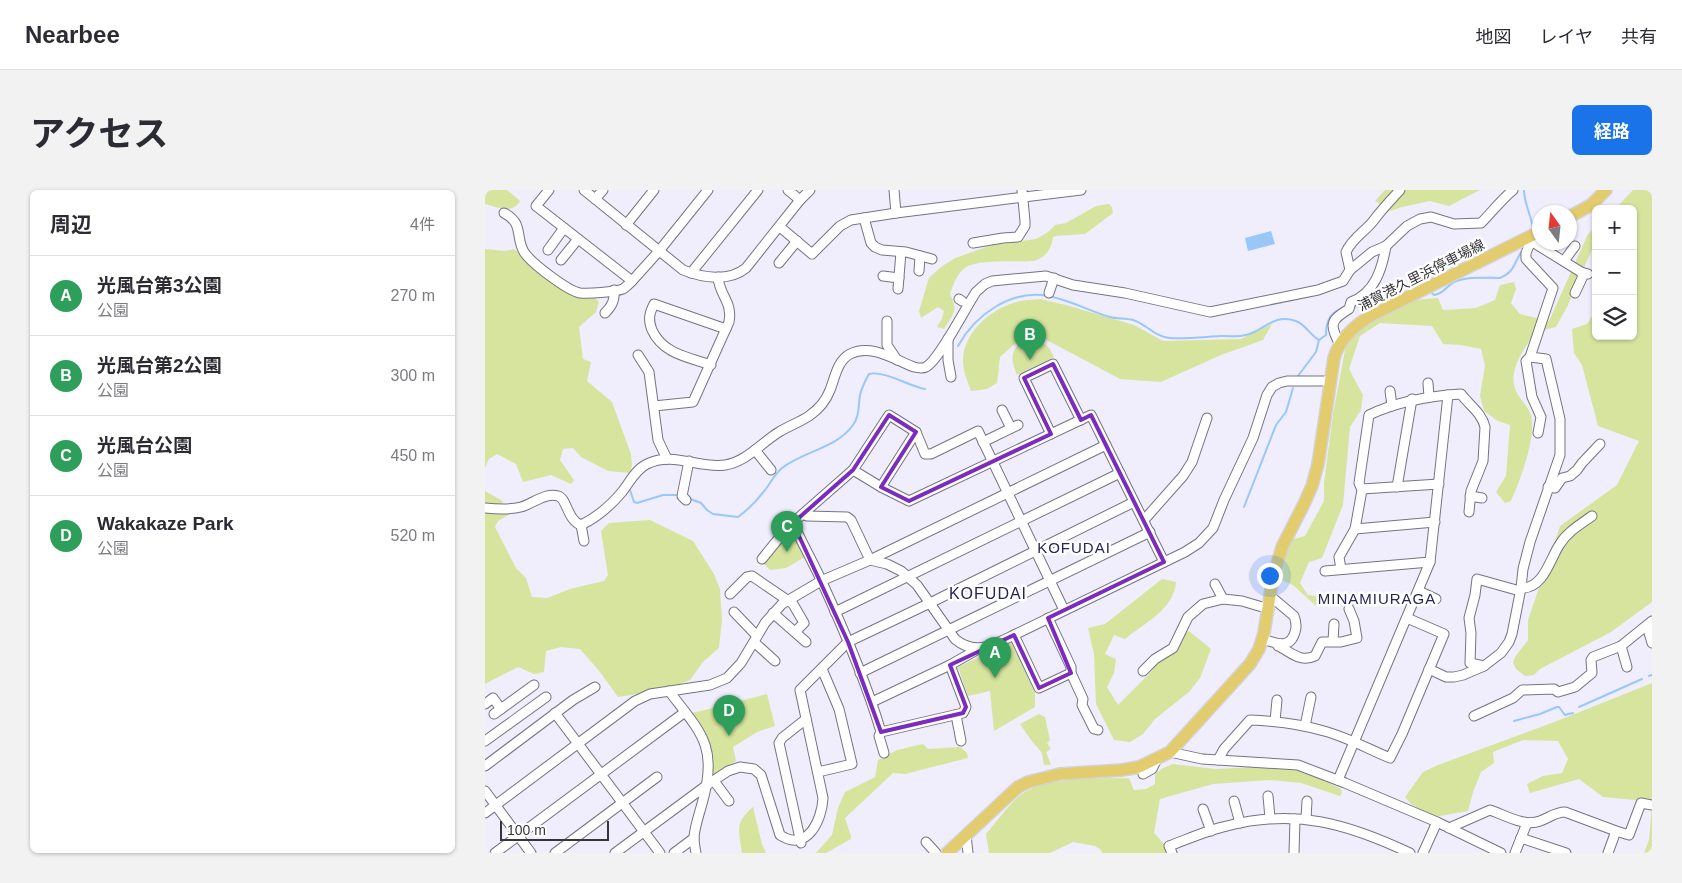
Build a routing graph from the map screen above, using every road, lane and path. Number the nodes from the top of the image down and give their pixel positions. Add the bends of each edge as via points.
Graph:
1 (549, 190) edge
2 (585, 190) edge
3 (603, 190) edge
4 (654, 190) edge
5 (707, 190) edge
6 (758, 190) edge
7 (788, 190) edge
8 (810, 190) edge
9 (894, 190) edge
10 (1081, 190) edge
11 (1400, 190) edge
12 (1513, 190) edge
13 (1605, 190) edge
14 (1022, 194) edge
15 (595, 199) junction
16 (800, 200) junction
17 (504, 213) dead end
18 (896, 213) junction
19 (1577, 213) edge
20 (864, 218) junction
21 (626, 225) junction
22 (780, 227) junction
23 (564, 228) junction
24 (1532, 236) edge
25 (1532, 238) edge
26 (578, 239) junction
27 (797, 241) junction
28 (973, 243) dead end
29 (1387, 246) junction
30 (548, 250) dead end
31 (1550, 250) edge
32 (1572, 250) edge
33 (659, 251) junction
34 (901, 252) junction
35 (920, 256) junction
36 (932, 259) dead end
37 (561, 260) dead end
38 (1564, 261) junction
39 (779, 263) dead end
40 (1350, 270) junction
41 (919, 271) dead end
42 (691, 274) junction
43 (883, 276) dead end
44 (718, 277) junction
45 (899, 278) junction
46 (1054, 278) junction
47 (632, 281) junction
48 (614, 290) junction
49 (898, 290) dead end
50 (1049, 293) dead end
51 (1575, 293) dead end
52 (605, 313) dead end
53 (887, 321) dead end
54 (726, 329) junction
55 (948, 339) junction
56 (1340, 345) junction
57 (638, 355) dead end
58 (1530, 357) junction
59 (897, 360) junction
60 (711, 365) junction
61 (951, 377) dead end
62 (1331, 381) junction
63 (1428, 384) dead end
64 (1390, 391) dead end
65 (1448, 395) junction
66 (1429, 397) junction
67 (1411, 399) junction
68 (654, 406) junction
69 (1392, 406) junction
70 (1002, 410) dead end
71 (1207, 418) dead end
72 (1081, 420) junction
73 (916, 432) junction
74 (1538, 433) dead end
75 (1051, 434) junction
76 (983, 442) junction
77 (1106, 444) junction
78 (1601, 444) dead end
79 (755, 450) junction
80 (667, 459) junction
81 (689, 461) junction
82 (993, 462) junction
83 (771, 470) dead end
84 (853, 470) junction
85 (1120, 473) junction
86 (1439, 484) junction
87 (881, 487) junction
88 (1397, 487) junction
89 (1548, 487) junction
90 (1362, 489) junction
91 (1007, 492) junction
92 (1470, 496) junction
93 (1483, 498) dead end
94 (686, 500) dead end
95 (1134, 502) junction
96 (485, 508) edge
97 (1469, 512) dead end
98 (803, 514) junction
99 (1592, 516) dead end
100 (1144, 520) junction
101 (1021, 522) junction
102 (1435, 522) junction
103 (793, 523) junction
104 (581, 526) junction
105 (1355, 529) junction
106 (1150, 532) junction
107 (584, 541) dead end
108 (1035, 551) junction
109 (762, 560) dead end
110 (869, 560) junction
111 (1164, 562) junction
112 (1430, 562) junction
113 (1341, 569) junction
114 (1325, 571) dead end
115 (908, 577) junction
116 (821, 581) junction
117 (1050, 581) junction
118 (1215, 584) dead end
119 (1521, 589) junction
120 (1419, 592) junction
121 (730, 594) dead end
122 (1223, 599) junction
123 (1435, 599) dead end
124 (788, 600) junction
125 (930, 603) junction
126 (1269, 604) junction
127 (1349, 609) dead end
128 (1064, 610) junction
129 (734, 612) dead end
130 (835, 612) junction
131 (773, 613) junction
132 (1047, 618) junction
133 (1407, 618) junction
134 (1334, 624) dead end
135 (1650, 624) edge
136 (948, 630) junction
137 (795, 632) junction
138 (1014, 635) junction
139 (756, 639) junction
140 (1262, 639) junction
141 (1333, 641) junction
142 (806, 642) dead end
143 (847, 642) junction
144 (1652, 643) edge
145 (1277, 644) junction
146 (1621, 646) junction
147 (981, 648) junction
148 (775, 661) dead end
149 (950, 665) junction
150 (1484, 666) junction
151 (1627, 667) dead end
152 (822, 669) junction
153 (1429, 669) junction
154 (1143, 672) dead end
155 (860, 673) junction
156 (1071, 674) junction
157 (595, 687) dead end
158 (669, 691) junction
159 (546, 697) dead end
160 (1311, 697) dead end
161 (1277, 700) dead end
162 (872, 702) junction
163 (537, 703) junction
164 (485, 704) edge
165 (685, 712) junction
166 (555, 714) junction
167 (955, 715) junction
168 (1474, 716) dead end
169 (806, 719) junction
170 (1275, 721) junction
171 (1305, 726) junction
172 (1098, 730) dead end
173 (881, 732) junction
174 (485, 741) edge
175 (961, 741) dead end
176 (578, 742) junction
177 (1355, 743) junction
178 (1170, 752) junction
179 (884, 754) dead end
180 (1157, 759) junction
181 (1218, 760) junction
182 (485, 766) edge
183 (818, 772) junction
184 (601, 774) junction
185 (1143, 774) dead end
186 (657, 777) dead end
187 (1338, 780) junction
188 (711, 783) junction
189 (485, 791) edge
190 (1268, 796) dead end
191 (729, 801) dead end
192 (1235, 801) dead end
193 (1307, 801) dead end
194 (1562, 802) dead end
195 (622, 803) junction
196 (496, 805) junction
197 (1652, 805) edge
198 (1203, 809) dead end
199 (1558, 812) junction
200 (485, 813) edge
201 (1269, 818) junction
202 (1295, 819) junction
203 (1305, 819) junction
204 (1437, 822) junction
205 (1240, 823) junction
206 (1527, 824) junction
207 (1449, 828) junction
208 (1211, 831) junction
209 (1616, 831) junction
210 (644, 832) junction
211 (966, 835) junction
212 (518, 836) junction
213 (694, 838) junction
214 (1521, 838) junction
215 (926, 842) dead end
216 (801, 843) junction
217 (495, 853) edge
218 (531, 853) edge
219 (555, 853) edge
220 (615, 853) edge
221 (660, 853) edge
222 (674, 853) edge
223 (696, 853) edge
224 (936, 853) edge
225 (947, 853) edge
226 (968, 853) edge
227 (1172, 853) edge
228 (1294, 853) edge
229 (1410, 853) edge
230 (1423, 853) edge
231 (1501, 853) edge
232 (1515, 853) edge
233 (1566, 853) edge
234 (1608, 853) edge

1 - 23 street via 536,206
2 - 15 street
3 - 15 street
4 - 21 street
5 - 33 street
6 - 42 street
7 - 16 street
8 - 16 street
9 - 18 street
10 - 14 street
11 - 40 street via 1351,242 1346,252
12 - 29 street via 1481,223 1453,224 1431,217 1420,219 1407,226
13 - 19 main road via 1591,205
14 - 18 street
14 - 28 street via 1025,226 1018,237
15 - 21 street
16 - 22 street
17 - 48 street via 513,218 529,260 561,283 579,293
18 - 20 street
20 - 27 street via 840,226 813,254
20 - 34 street via 875,247
21 - 33 street
22 - 27 street
22 - 44 street via 746,268
23 - 26 street
23 - 30 street
24 - 56 main road, 浦賀港久里浜停車場線 via 1365,319
25 - 58 street via 1526,259 1553,288
26 - 37 street
26 - 47 street
27 - 39 street
29 - 40 street via 1372,252
29 - 56 street via 1367,294 1351,302 1336,317 1333,330
31 - 38 street
32 - 38 street
33 - 42 street
33 - 47 street
34 - 35 street
34 - 45 street
35 - 36 street
35 - 41 street
38 - 51 street via 1584,273
40 - 46 street via 1343,281 1318,290 1210,312 1125,293 1072,289
42 - 44 street
43 - 45 street
44 - 54 street via 730,308
45 - 49 street
46 - 50 street
46 - 55 street via 1046,276 985,284 976,292
47 - 48 street via 624,288
48 - 52 street via 614,300
53 - 59 street via 887,345
54 - 60 street
54 - 60 street via 654,304 649,315 653,332 661,345
55 - 59 street via 925,368
55 - 61 street via 947,360
56 - 62 main road, 浦賀港久里浜停車場線 via 1334,358
57 - 68 street via 649,372
58 - 74 street via 1526,361 1532,397 1541,416
58 - 89 street via 1546,359 1560,419 1560,455
59 - 79 street via 872,350 849,354 839,366 827,396 816,411 781,430
60 - 68 street via 693,402
62 - 111 street via 1287,381 1272,387 1213,528 1199,543
62 - 126 main road, 浦賀港久里浜停車場線 via 1312,486 1282,547
63 - 66 street
64 - 69 street
65 - 66 street
65 - 86 street
65 - 92 street via 1461,394 1489,429 1487,461
66 - 67 street
67 - 69 street
67 - 88 street
68 - 80 street via 658,440
69 - 90 street via 1369,415 1359,483
70 - 76 street via 1015,427
71 - 100 street via 1192,462
72 - 75 street
72 - 75 street via 1053,364 1024,378
72 - 77 street via 1091,415
73 - 76 street via 925,454 978,431
73 - 84 street via 889,415
73 - 87 street
75 - 82 street
76 - 82 street
77 - 85 street
77 - 91 street
78 - 89 street via 1570,476 1562,478 1555,488
79 - 81 street via 725,465
79 - 83 street
80 - 81 street
80 - 104 street via 644,465 620,494
81 - 94 street via 682,496
82 - 87 street via 909,501
82 - 91 street
84 - 87 street
84 - 98 street
85 - 95 street
85 - 101 street
86 - 88 street
86 - 102 street
88 - 90 street
89 - 119 street via 1525,560
90 - 105 street
91 - 101 street
91 - 110 street
92 - 93 street
92 - 97 street
95 - 100 street
95 - 108 street
96 - 104 street via 517,508 550,495 559,496 575,523
98 - 103 street
98 - 110 street via 847,517
99 - 119 street via 1559,544 1541,577 1531,586
100 - 106 street
101 - 108 street
101 - 115 street
102 - 105 street
102 - 112 street
103 - 109 street
103 - 116 street
104 - 107 street
105 - 113 street via 1339,557
106 - 111 street
106 - 117 street
108 - 117 street
108 - 125 street
110 - 115 street via 887,564
110 - 116 street
111 - 128 street
112 - 113 street
112 - 120 street
113 - 114 street
115 - 125 street
115 - 130 street
116 - 124 street
116 - 130 street
117 - 128 street
117 - 136 street
118 - 122 street
119 - 150 street via 1509,642
119 - 150 street via 1477,579 1469,618 1469,663
120 - 123 street
120 - 133 street
121 - 124 street via 747,576 752,576
122 - 126 street
122 - 154 street via 1203,604 1188,617 1173,648 1155,659
124 - 131 street
124 - 137 street via 804,623
125 - 136 street
125 - 143 street
126 - 140 main road, 浦賀港久里浜停車場線
126 - 145 street via 1275,600 1296,619 1291,641
127 - 141 street via 1357,638
128 - 132 street
129 - 139 street
130 - 143 street
131 - 137 street
131 - 139 street
132 - 138 street
132 - 156 street via 1071,667
133 - 153 street via 1444,634
133 - 177 street
134 - 141 street
135 - 144 street
135 - 146 street
136 - 147 street via 961,644
136 - 155 street
137 - 142 street
138 - 147 street
138 - 156 street via 1039,688
139 - 148 street
139 - 158 street via 741,664 727,678 716,684
140 - 145 street
140 - 178 main road, 浦賀港久里浜停車場線 via 1250,664
141 - 145 street via 1322,642 1315,656 1303,659
143 - 152 street
143 - 155 street
146 - 151 street
146 - 168 street via 1593,657 1592,673 1575,687 1558,692 1554,689 1522,690 1513,698
147 - 149 street
149 - 162 street
149 - 167 street via 966,707 963,714
150 - 153 street via 1454,677
152 - 169 street via 800,690
152 - 183 street via 839,708 852,764
153 - 177 street via 1389,758
155 - 162 street
156 - 172 street via 1083,699 1082,705
157 - 166 street
158 - 165 street
158 - 176 street via 635,701
159 - 163 street
160 - 171 street
161 - 170 street
162 - 173 street
163 - 164 street via 531,688 498,711 493,698
163 - 174 street
165 - 184 street
165 - 188 street via 705,743
166 - 176 street
166 - 182 street
167 - 173 street
167 - 175 street
169 - 183 street
169 - 216 street via 779,743
170 - 171 street
170 - 181 street via 1250,720 1224,748
171 - 177 street
173 - 179 street via 879,736
176 - 184 street
176 - 196 street
177 - 187 street
178 - 180 main road, 浦賀港久里浜停車場線
178 - 181 street
180 - 185 street via 1153,769
180 - 211 main road, 浦賀港久里浜停車場線 via 1139,767 1060,774 1028,782
181 - 187 street via 1298,764
183 - 216 street via 823,808 811,836
184 - 195 street
184 - 212 street
186 - 195 street
187 - 204 street
188 - 191 street
188 - 210 street
188 - 213 street
188 - 216 street via 735,768 745,766 754,769 763,780 780,835 787,842
189 - 196 street
190 - 201 street
192 - 205 street
193 - 203 street
194 - 199 street
195 - 210 street
195 - 219 street
196 - 200 street
196 - 212 street
197 - 209 street via 1641,803 1629,835
198 - 208 street
199 - 206 street
199 - 209 street
201 - 202 street
201 - 205 street
202 - 203 street
202 - 228 street
203 - 229 street via 1356,830
204 - 207 street
204 - 230 street
205 - 208 street
206 - 207 street via 1490,810
206 - 214 street
207 - 231 street
208 - 227 street via 1169,846
209 - 234 street
210 - 220 street
210 - 221 street
211 - 225 main road, 浦賀港久里浜停車場線
211 - 226 street
212 - 217 street
212 - 218 street
213 - 222 street
213 - 223 street
214 - 232 street
214 - 233 street
215 - 224 street

